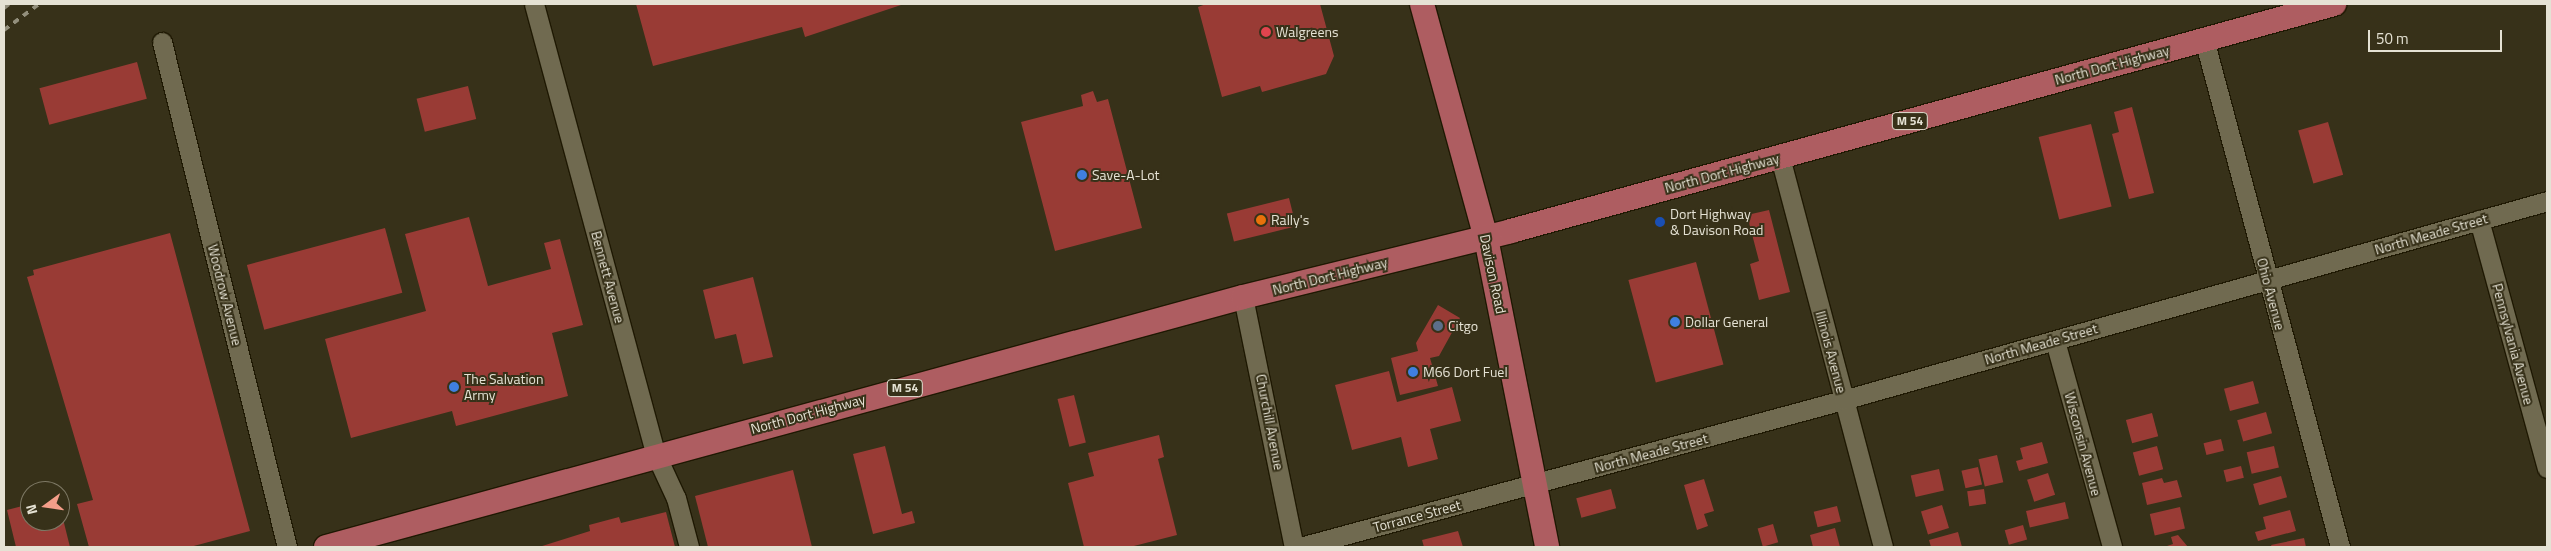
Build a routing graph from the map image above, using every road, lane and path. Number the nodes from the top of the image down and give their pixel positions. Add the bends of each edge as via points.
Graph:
1 (534, 4) edge
2 (1422, 4) edge
3 (2334, 4) edge
4 (2204, 40) junction
5 (162, 42) dead end
6 (1780, 157) junction
7 (2547, 201) edge
8 (2479, 220) junction
9 (1486, 238) junction
10 (2267, 279) junction
11 (1244, 297) junction
12 (2055, 341) junction
13 (1843, 400) junction
14 (656, 455) junction
15 (2547, 468) edge
16 (1534, 485) junction
17 (287, 547) edge
18 (326, 547) edge
19 (689, 547) edge
20 (1294, 547) edge
21 (1300, 547) edge
22 (1547, 547) edge
23 (1883, 547) edge
24 (2112, 547) edge
25 (2340, 547) edge

1 - 14 street, Bennett Avenue
2 - 9 main road, Davison Road
3 - 4 main road, North Dort Highway / M 54
4 - 6 main road, North Dort Highway / M 54
4 - 10 street, Ohio Avenue
5 - 17 street, Woodrow Avenue
6 - 9 main road, North Dort Highway / M 54
6 - 13 street, Illinois Avenue
7 - 8 street, North Meade Street
8 - 10 street, North Meade Street
8 - 15 street, Pennsylvania Avenue
9 - 11 main road, North Dort Highway / M 54
9 - 16 main road, Davison Road
10 - 12 street, North Meade Street
10 - 25 street, Ohio Avenue
11 - 14 main road, North Dort Highway / M 54
11 - 20 street, Churchill Avenue
12 - 13 street, North Meade Street
12 - 24 street, Wisconsin Avenue
13 - 16 street, North Meade Street
13 - 23 street, Illinois Avenue
14 - 18 main road, North Dort Highway / M 54
14 - 19 street, Bennett Avenue via 676,498
16 - 21 street, Torrance Street
16 - 22 main road, Davison Road

